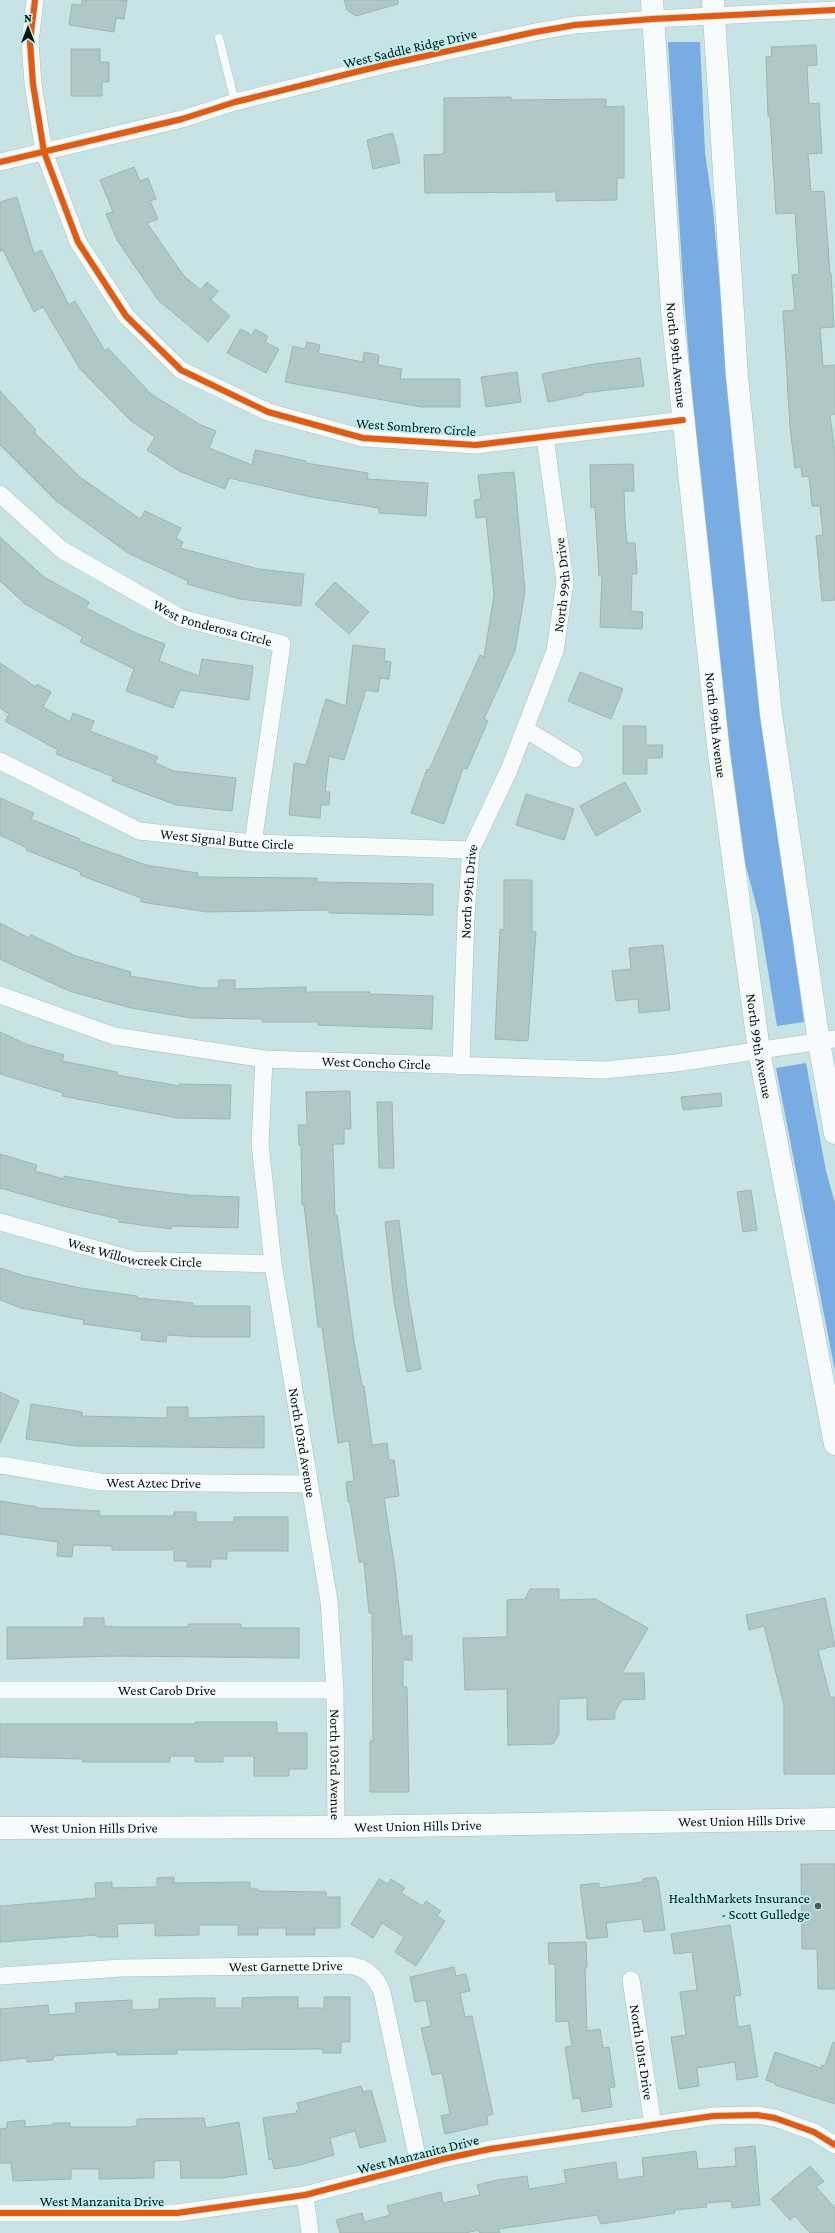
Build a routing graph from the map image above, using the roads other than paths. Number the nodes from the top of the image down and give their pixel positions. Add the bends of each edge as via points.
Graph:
1 (35, 0) edge
2 (713, 8) edge
3 (652, 10) edge
4 (835, 10) edge
5 (219, 38) dead end
6 (235, 102) junction
7 (44, 152) junction
8 (0, 162) edge
9 (683, 420) junction
10 (545, 438) junction
11 (0, 494) edge
12 (525, 728) junction
13 (574, 759) dead end
14 (0, 761) edge
15 (253, 843) junction
16 (471, 850) junction
17 (0, 995) edge
18 (827, 1040) edge
19 (759, 1051) junction
20 (264, 1059) junction
21 (461, 1066) junction
22 (835, 1133) edge
23 (0, 1222) edge
24 (273, 1264) junction
25 (835, 1444) edge
26 (0, 1465) edge
27 (308, 1484) junction
28 (0, 1690) edge
29 (335, 1690) junction
30 (835, 1819) edge
31 (336, 1827) junction
32 (0, 1828) edge
33 (0, 1976) edge
34 (631, 1980) dead end
35 (653, 2125) junction
36 (835, 2145) edge
37 (419, 2165) junction
38 (305, 2195) junction
39 (0, 2213) edge
40 (310, 2233) edge

1 - 7 street, West Sombrero Circle via 30,42 33,84
2 - 3 street, West Saddle Ridge Drive
2 - 4 street, West Saddle Ridge Drive
2 - 18 main road via 737,376 771,714
3 - 6 street, West Saddle Ridge Drive via 535,32
3 - 9 main road, North 99th Avenue via 672,312
5 - 6 lane
6 - 7 street, West Saddle Ridge Drive via 182,119
7 - 8 street, West Saddle Ridge Drive
7 - 10 street, West Sombrero Circle via 78,242 126,316 181,370 268,412 363,438 476,445
9 - 10 street, West Sombrero Circle
9 - 19 main road, North 99th Avenue via 719,754
10 - 12 street, North 99th Drive via 565,582 555,651
11 - 15 street, West Ponderosa Circle via 62,550 181,618 282,644
12 - 13 street
12 - 16 street, North 99th Drive via 509,770
14 - 15 street, West Signal Butte Circle via 139,832
15 - 16 street, West Signal Butte Circle
16 - 21 street, North 99th Drive
17 - 20 street, West Concho Circle via 114,1036
18 - 19 street, West Concho Circle
18 - 22 main road
19 - 21 street, West Concho Circle via 604,1070
19 - 25 main road, North 99th Avenue
20 - 21 street, West Concho Circle
20 - 24 street, North 103rd Avenue via 260,1144
23 - 24 street, West Willowcreek Circle via 134,1260
24 - 27 street, North 103rd Avenue
26 - 27 street, West Aztec Drive via 100,1482
27 - 29 street, North 103rd Avenue via 329,1601
28 - 29 street, West Carob Drive
29 - 31 street, North 103rd Avenue
30 - 31 main road, West Union Hills Drive
31 - 32 main road, West Union Hills Drive
33 - 37 street, West Garnette Drive via 176,1966 348,1965 364,1970 376,1980 382,1992
34 - 35 street, North 101st Drive
35 - 36 street, West Manzanita Drive via 713,2116 757,2115 795,2123
35 - 37 street, West Manzanita Drive via 490,2149
37 - 38 street, West Manzanita Drive
38 - 39 street, West Manzanita Drive via 177,2213
38 - 40 street

